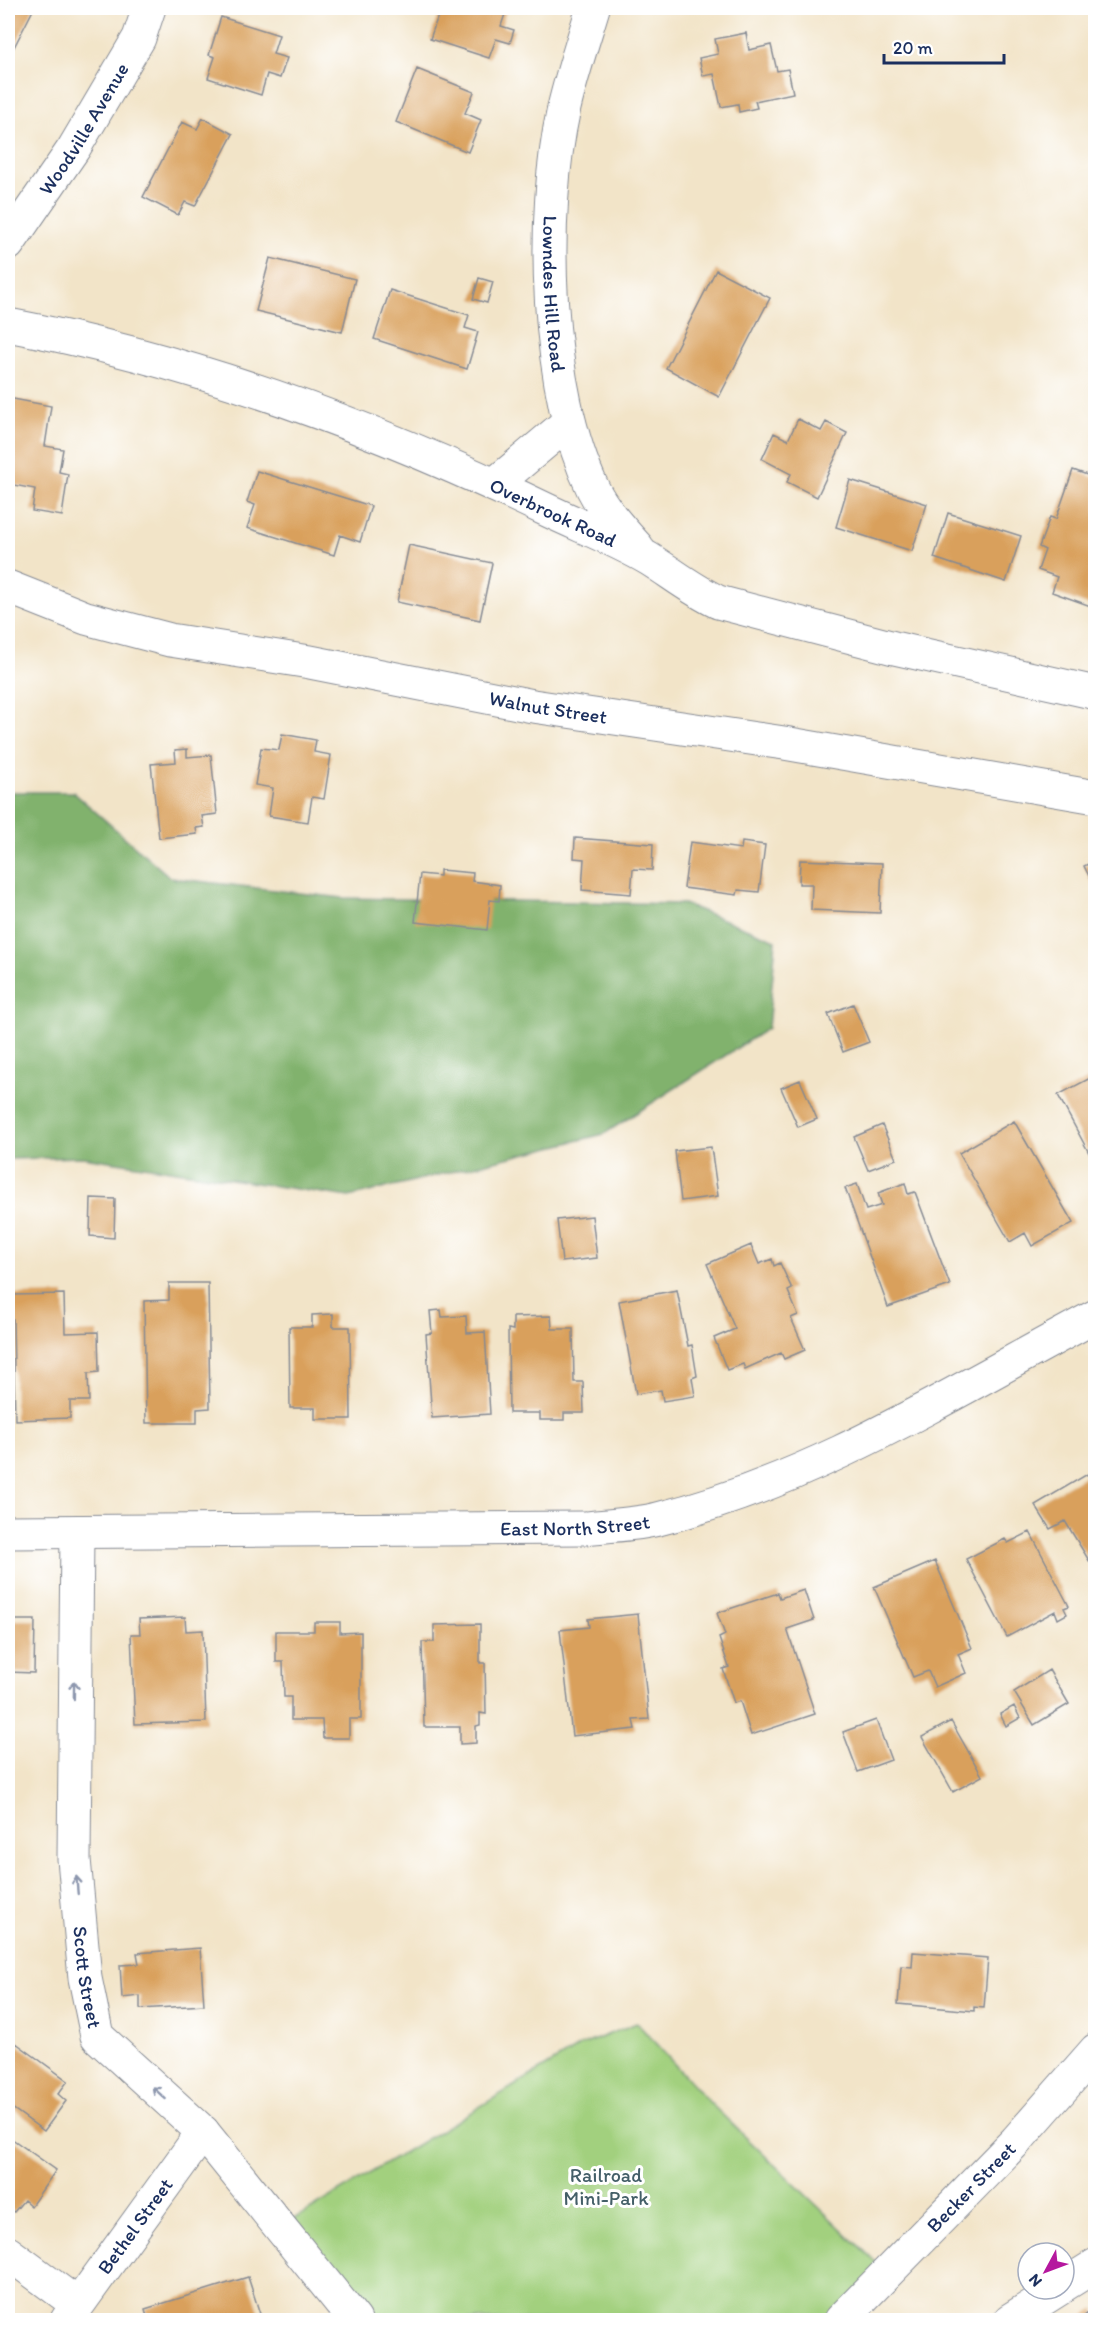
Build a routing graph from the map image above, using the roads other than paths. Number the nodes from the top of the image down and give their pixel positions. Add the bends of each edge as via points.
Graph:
1 (149, 8) edge
2 (593, 8) edge
3 (8, 244) edge
4 (8, 325) edge
5 (569, 422) junction
6 (494, 485) junction
7 (648, 559) junction
8 (8, 587) edge
9 (1095, 693) edge
10 (1095, 797) edge
11 (1095, 1316) edge
12 (8, 1532) edge
13 (77, 1532) junction
14 (1095, 2050) edge
15 (202, 2132) junction
16 (8, 2253) edge
17 (1095, 2265) edge
18 (1076, 2277) edge
19 (1040, 2301) edge
20 (72, 2312) edge
21 (355, 2320) edge
22 (841, 2320) edge
23 (1010, 2320) edge

1 - 3 street, Woodville Avenue via 140,38 74,148
2 - 5 street, Lowndes Hill Road via 564,109 553,179 550,286
4 - 6 street, Overbrook Road via 159,361 346,423
5 - 6 street
5 - 7 street, Lowndes Hill Road via 594,491 610,517
6 - 7 street, Overbrook Road
7 - 9 street, Overbrook Road via 691,589 718,602 894,648
8 - 10 street, Walnut Street via 86,618 170,640 310,662 533,706 784,743
11 - 13 street, East North Street via 838,1454 734,1497 656,1520 586,1528
12 - 13 street, East North Street
15 -> 13 street, Scott Street via 97,2036 85,1978 74,1859
14 - 22 street, Becker Street via 1016,2140
15 - 20 street, Bethel Street
15 - 21 street, Scott Street
16 - 20 street
17 - 18 street
19 - 23 street

